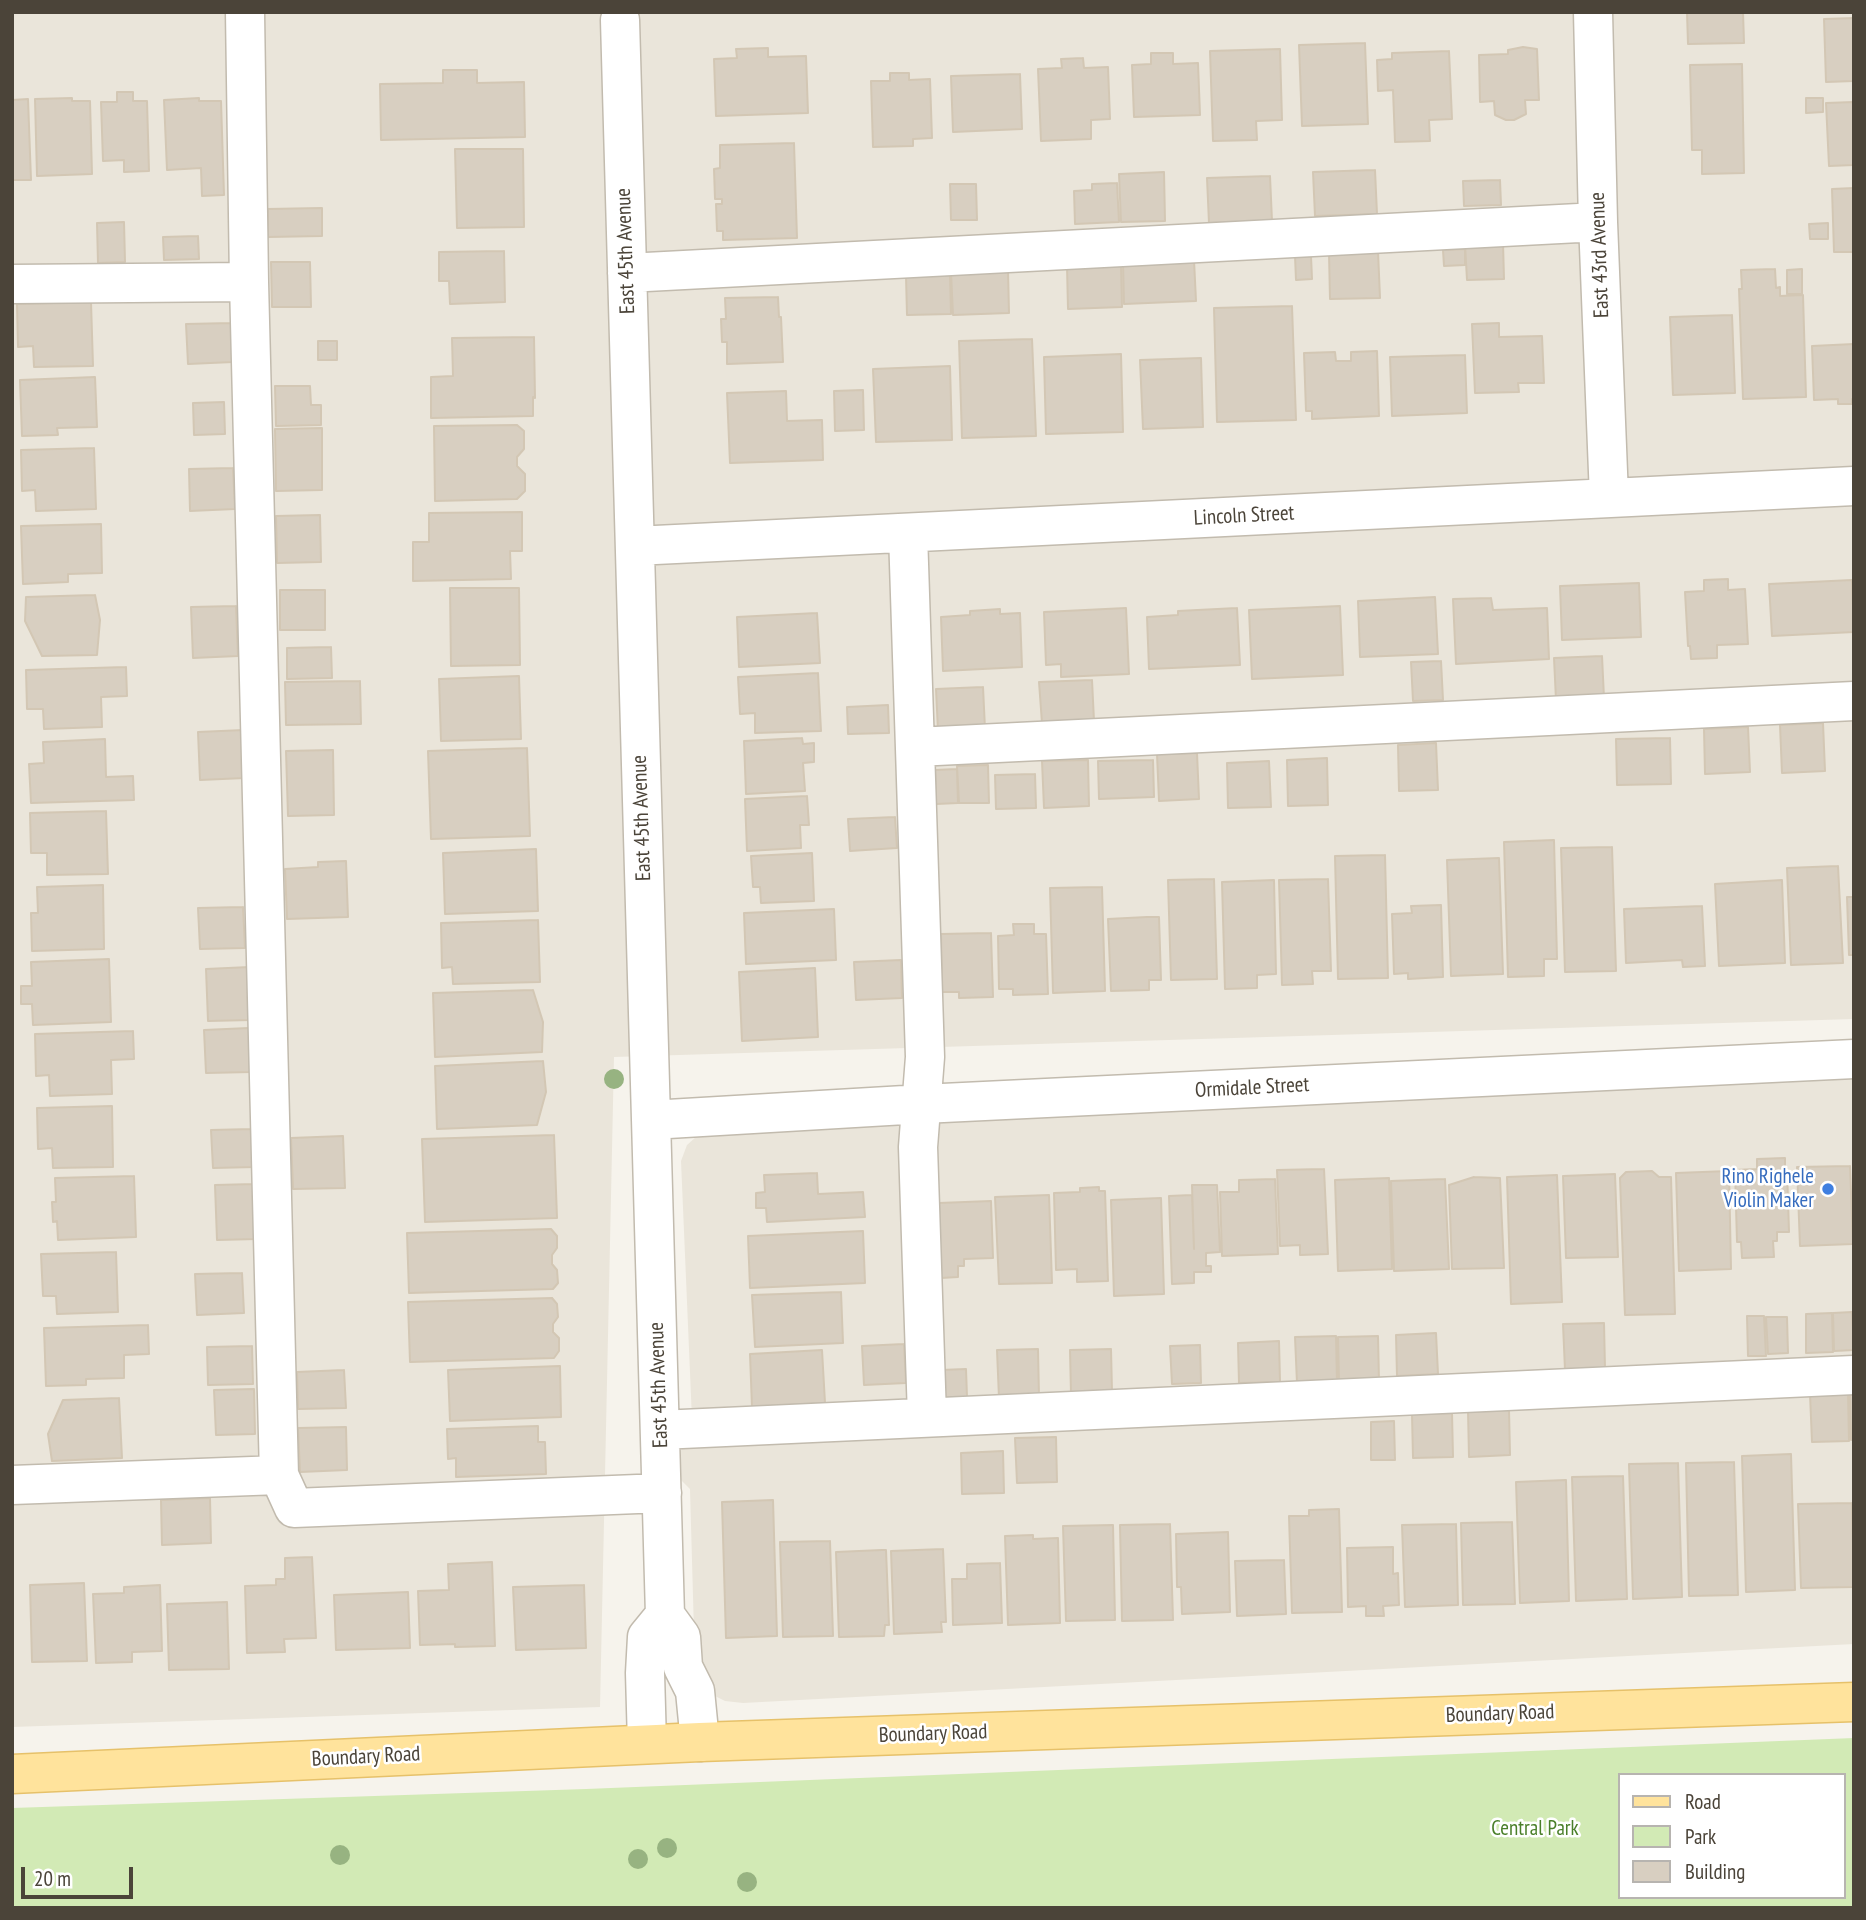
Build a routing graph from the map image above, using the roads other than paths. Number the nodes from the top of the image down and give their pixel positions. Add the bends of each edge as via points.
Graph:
1 (245, 12) edge
2 (1593, 12) edge
3 (620, 15) edge
4 (1598, 222) junction
5 (626, 273) junction
6 (250, 282) junction
7 (12, 284) edge
8 (1854, 486) edge
9 (1609, 497) junction
10 (908, 533) junction
11 (635, 546) junction
12 (1854, 701) edge
13 (916, 747) junction
14 (1854, 1059) edge
15 (922, 1104) junction
16 (651, 1119) junction
17 (1854, 1375) edge
18 (928, 1417) junction
19 (660, 1430) junction
20 (279, 1475) junction
21 (12, 1485) edge
22 (662, 1493) junction
23 (665, 1615) junction
24 (1854, 1702) edge
25 (700, 1742) junction
26 (647, 1744) junction
27 (12, 1774) edge

1 - 6 street
2 - 4 street, East 43rd Avenue
3 - 5 street, East 45th Avenue
4 - 5 street
4 - 9 street, East 43rd Avenue
5 - 11 street, East 45th Avenue
6 - 7 street
6 - 20 street
8 - 9 street, Lincoln Street
9 - 10 street, Lincoln Street
10 - 11 street, Lincoln Street
10 - 13 street
11 - 16 street, East 45th Avenue
12 - 13 street
13 - 15 street via 925,1057
14 - 15 street, Ormidale Street
15 - 16 street, Ormidale Street
15 - 18 street via 918,1147
16 - 19 street, East 45th Avenue
17 - 18 street
18 - 19 street
19 - 22 street, East 45th Avenue
20 - 21 street
20 - 22 street via 294,1508
22 - 23 street, East 45th Avenue
23 - 25 street, East 45th Avenue via 681,1637 683,1667 695,1690
23 - 26 street via 647,1637
24 - 25 main road, Boundary Road
25 - 26 main road, Boundary Road
26 - 27 main road, Boundary Road

